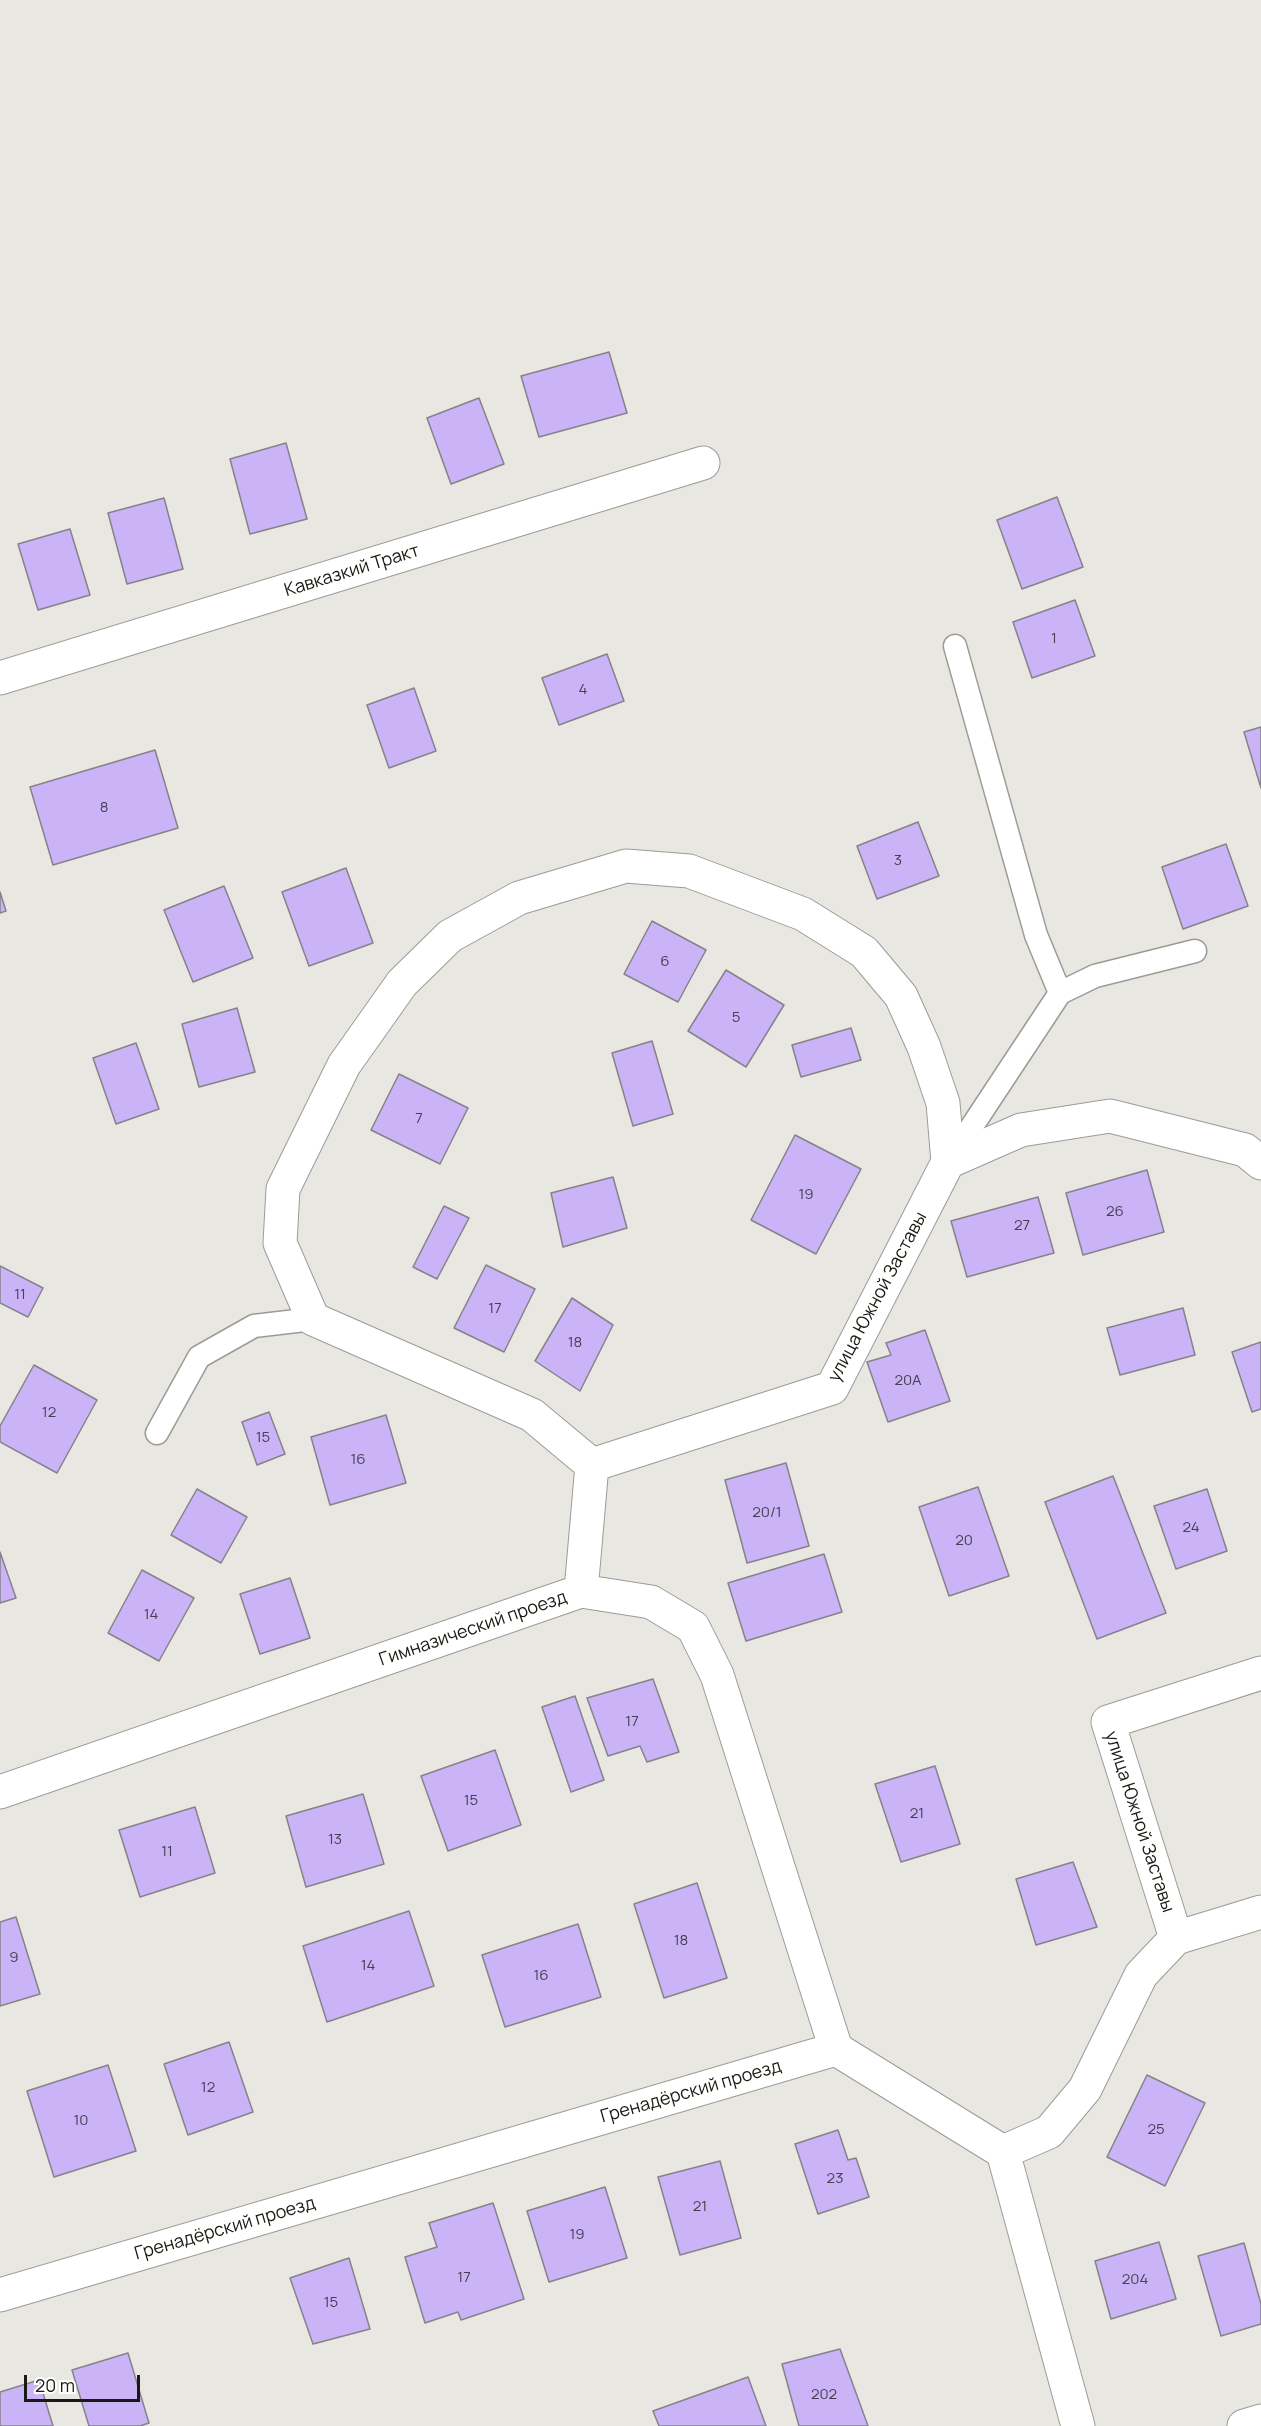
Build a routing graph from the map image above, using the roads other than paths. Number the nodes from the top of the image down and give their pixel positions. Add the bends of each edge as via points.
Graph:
1 (703, 464) dead end
2 (955, 646) dead end
3 (0, 678) edge
4 (1195, 951) dead end
5 (1060, 993) junction
6 (948, 1162) junction
7 (1261, 1163) edge
8 (313, 1319) junction
9 (157, 1432) dead end
10 (592, 1465) junction
11 (581, 1591) junction
12 (1261, 1673) edge
13 (0, 1792) edge
14 (1261, 1912) edge
15 (1176, 1938) junction
16 (836, 2049) junction
17 (1003, 2152) junction
18 (0, 2295) edge
19 (1261, 2421) edge
20 (1078, 2426) edge
21 (1244, 2426) edge

1 - 3 street, Кавказкий Тракт
2 - 5 lane via 1036,935
4 - 5 lane via 1095,976
5 - 6 lane
6 - 7 street via 1021,1130 1110,1116 1245,1150
6 - 8 street via 943,1103 924,1047 901,996 864,952 803,914 689,871 626,866 519,897 460,930 402,983 389,1001 345,1065 283,1189 280,1243
6 - 10 street, улица Южной Заставы via 832,1388
8 - 9 lane via 254,1326 199,1357
8 - 10 street via 532,1415
10 - 11 street
11 - 13 street, Гимназический проезд
11 - 16 street, Гимназический проезд via 651,1602 693,1627 717,1675
12 - 15 street, улица Южной Заставы via 1108,1722
14 - 15 street
15 - 17 street via 1142,1975 1084,2089 1050,2132
16 - 17 street
16 - 18 street, Гренадёрский проезд
17 - 20 street
19 - 21 street

